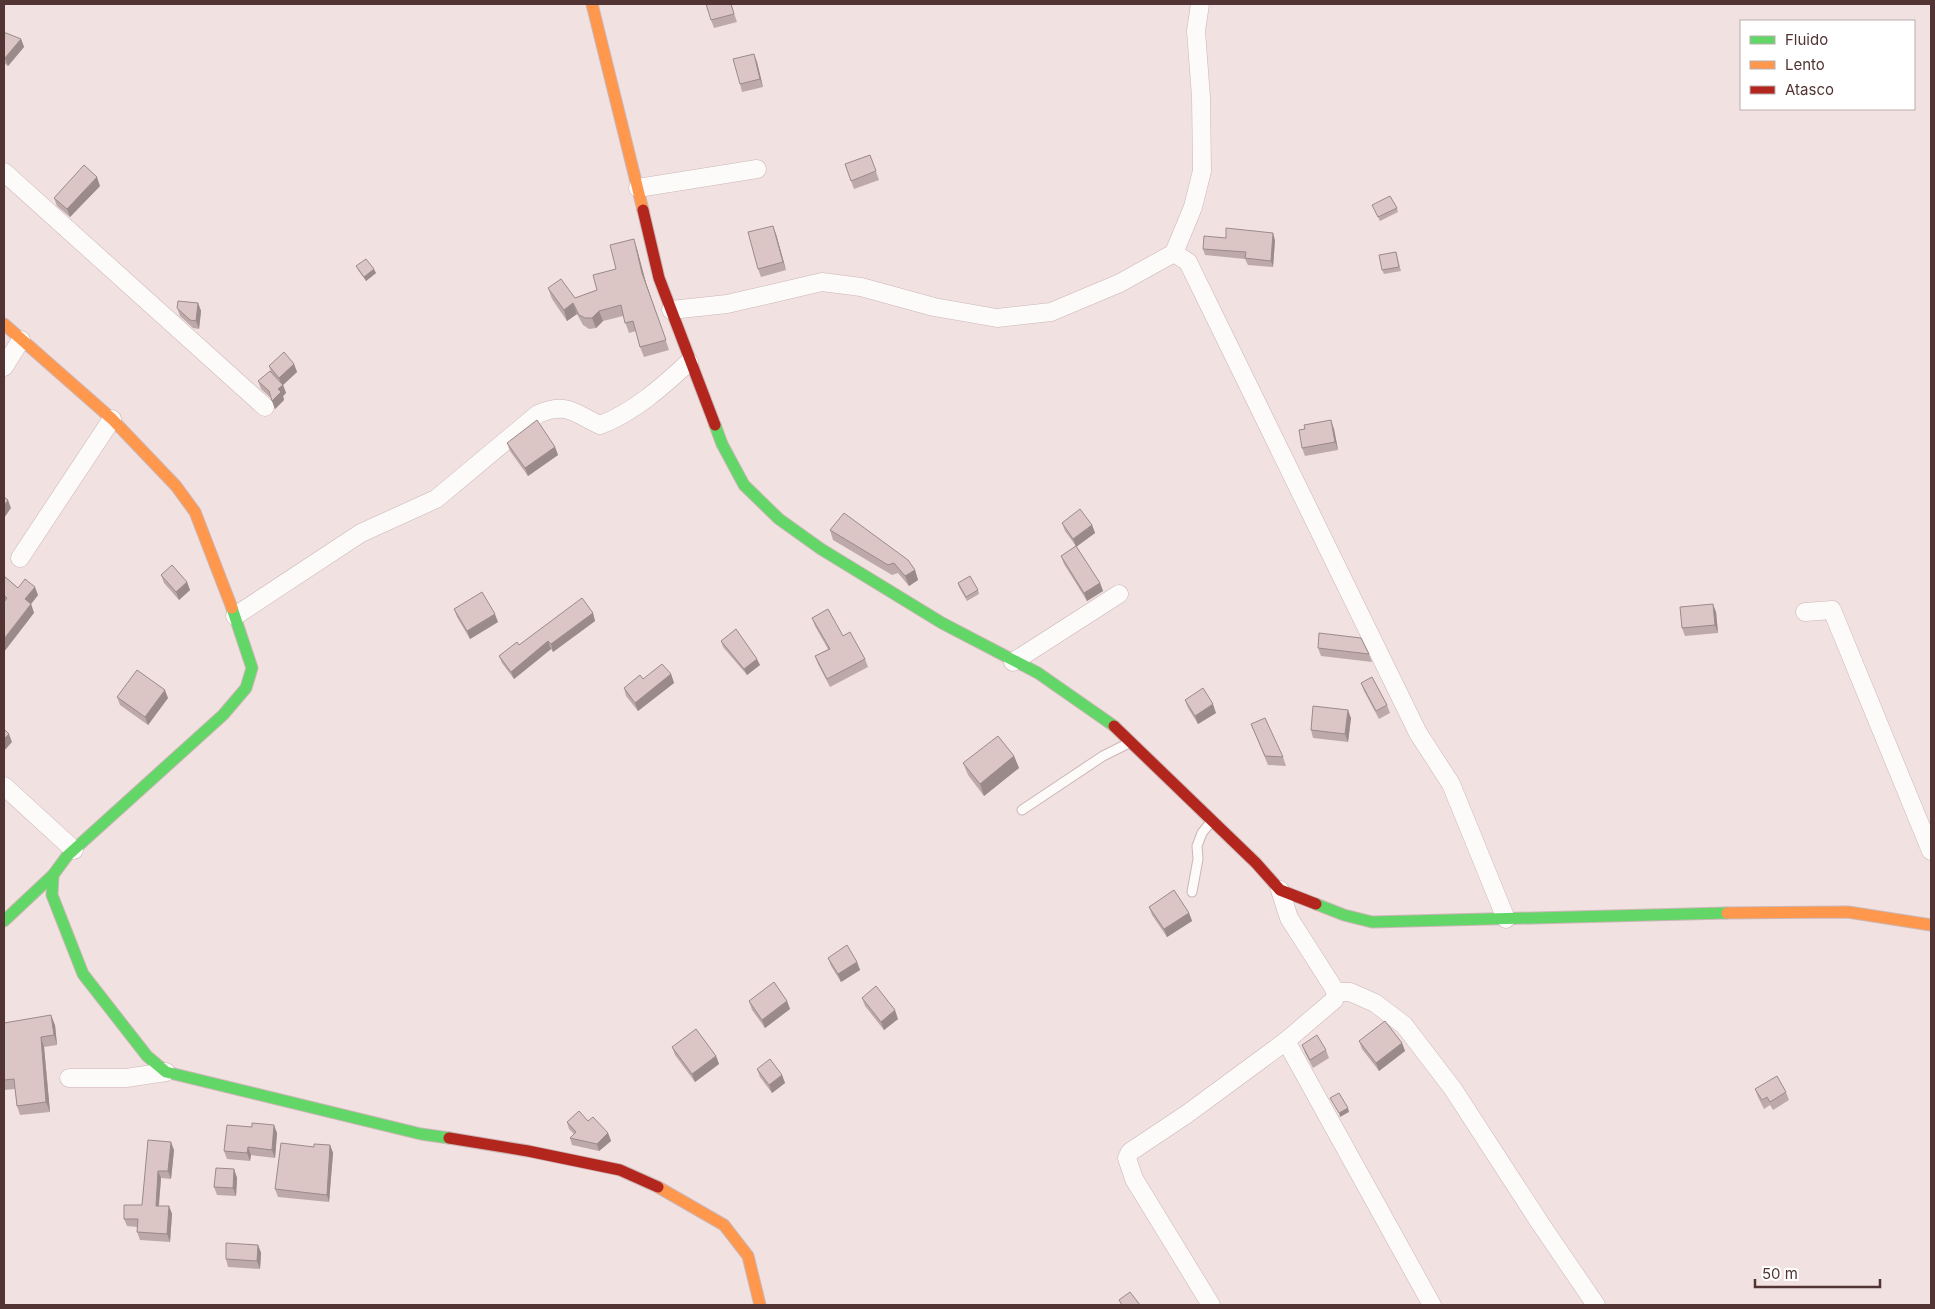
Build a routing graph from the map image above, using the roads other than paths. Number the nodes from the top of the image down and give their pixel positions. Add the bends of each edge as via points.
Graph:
1 (592, 4) edge
2 (1200, 4) edge
3 (757, 169) dead end
4 (4, 172) edge
5 (638, 188) junction
6 (1174, 253) junction
7 (670, 310) junction
8 (4, 324) edge
9 (21, 340) junction
10 (689, 362) junction
11 (4, 367) edge
12 (264, 406) dead end
13 (112, 419) junction
14 (20, 558) dead end
15 (1119, 594) dead end
16 (1805, 612) dead end
17 (235, 616) junction
18 (1013, 662) junction
19 (1131, 742) junction
20 (4, 786) edge
21 (1022, 810) dead end
22 (1212, 820) junction
23 (74, 850) junction
24 (1931, 851) edge
25 (53, 876) junction
26 (1280, 890) junction
27 (1192, 892) dead end
28 (1506, 920) junction
29 (4, 921) edge
30 (1931, 925) edge
31 (1336, 992) junction
32 (1286, 1041) junction
33 (166, 1072) junction
34 (69, 1078) dead end
35 (760, 1305) edge
36 (1212, 1305) edge
37 (1432, 1305) edge
38 (1596, 1305) edge

1 - 5 street
2 - 6 street via 1196,31 1202,171 1193,207
3 - 5 street
4 - 12 street
5 - 7 street via 659,278
6 - 7 street via 1120,283 1051,312 997,318 934,307 860,287 822,282 727,304
6 - 28 street via 1188,262 1418,733 1451,784
7 - 10 street
8 - 9 street
9 - 11 street
9 - 13 street
10 - 17 street via 667,383 612,421 600,425 565,408 538,414 436,499 361,533
10 - 18 street via 722,444 744,485 779,519 821,549 942,623
13 - 14 street
13 - 17 street via 176,486 195,512
15 - 18 street
16 - 24 street via 1832,610
17 - 23 street via 252,668 246,688 223,715
18 - 19 street via 1038,673 1084,703
19 - 21 lane via 1103,756
19 - 22 street
20 - 23 street
22 - 26 street
22 - 27 lane via 1197,846
23 - 25 street
25 - 29 street
25 - 33 street via 52,895 83,974 147,1056
26 - 28 street via 1372,922
26 - 31 street via 1289,918
28 - 30 street via 1701,912 1848,912
31 - 32 street via 1334,1000 1326,1008
31 - 38 street via 1350,992 1375,1003 1404,1025 1453,1089
32 - 36 street via 1130,1152 1127,1158 1134,1179
32 - 37 street
33 - 34 street via 126,1078
33 - 35 street via 421,1134 528,1150 620,1170 675,1196 724,1225 748,1256

